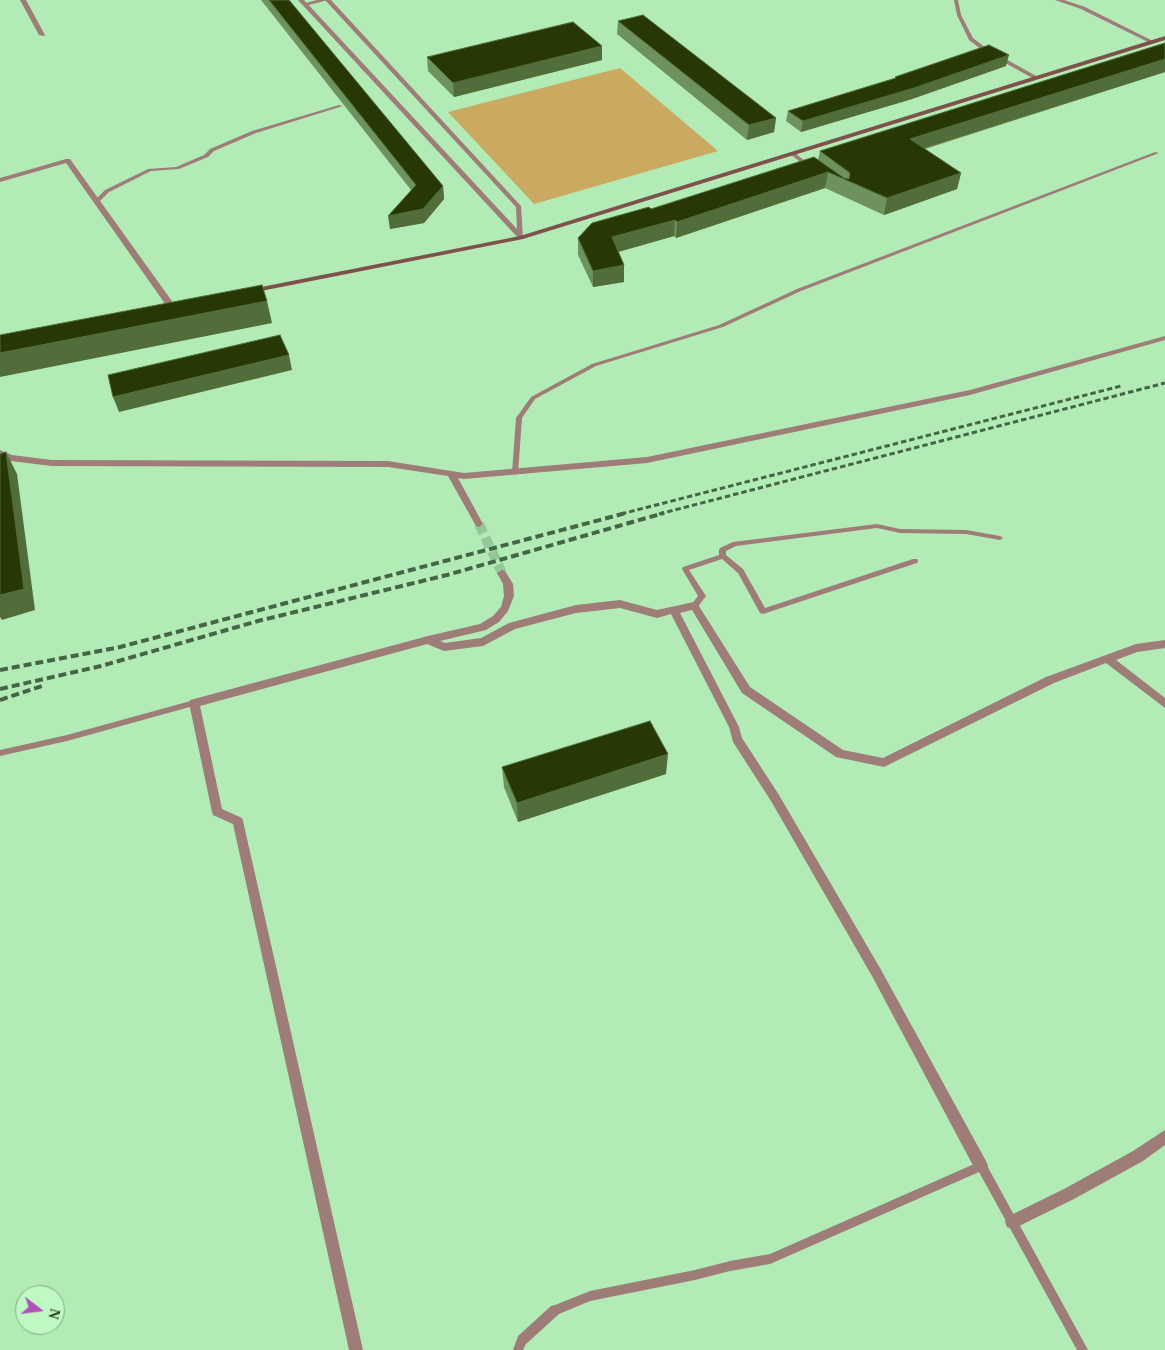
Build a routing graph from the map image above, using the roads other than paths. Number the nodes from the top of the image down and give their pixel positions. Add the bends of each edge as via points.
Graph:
1 (23, 0) edge
2 (327, 0) edge
3 (956, 0) edge
4 (1058, 0) edge
5 (303, 2) edge
6 (42, 35) dead end
7 (1165, 38) edge
8 (1152, 42) junction
9 (1036, 78) junction
10 (341, 106) edge
11 (1157, 153) dead end
12 (793, 154) junction
13 (815, 170) edge
14 (0, 180) edge
15 (98, 201) junction
16 (520, 238) junction
17 (239, 293) edge
18 (181, 304) edge
19 (171, 306) junction
20 (161, 308) edge
21 (1165, 338) edge
22 (0, 453) edge
23 (516, 472) junction
24 (451, 474) junction
25 (479, 524) tunnel mouth
26 (1000, 538) dead end
27 (723, 556) junction
28 (915, 561) dead end
29 (502, 573) tunnel mouth
30 (694, 606) junction
31 (674, 610) junction
32 (428, 640) junction
33 (1165, 644) edge
34 (1108, 659) junction
35 (194, 703) junction
36 (1165, 704) edge
37 (0, 753) edge
38 (1165, 1137) edge
39 (981, 1166) junction
40 (1012, 1222) junction
41 (356, 1350) edge
42 (518, 1350) edge
43 (1083, 1350) edge

1 - 6 street
2 - 5 street
2 - 16 street via 519,208
3 - 9 lane via 958,15 971,39
4 - 8 street via 1083,8
5 - 16 street
7 - 8 main road
8 - 9 main road
9 - 12 main road
10 - 15 lane via 254,132 177,168 150,170 107,191
11 - 23 lane via 799,290 721,326 594,365 533,398 519,418
12 - 13 lane
12 - 16 main road
14 - 15 street via 68,160
15 - 19 street
16 - 17 main road
18 - 19 main road
19 - 20 main road
21 - 23 street via 970,392 647,460
22 - 24 street via 8,460 52,463 388,464
23 - 24 street
24 - 25 street
26 - 27 lane via 966,532 900,531 877,526 735,544 722,550
27 - 28 lane via 741,571 763,611
27 - 30 lane via 685,569 702,596
29 - 32 street via 508,584 509,596 496,619 483,627
30 - 31 street
30 - 34 street via 746,690 840,754 884,764 1050,680
31 - 32 street via 657,614 620,604 576,609 512,626 483,642 444,647
31 - 39 street via 734,726 737,740 775,798 876,972
32 - 35 street
33 - 34 street via 1136,648
34 - 36 street
35 - 37 lane
35 - 41 street via 217,812 238,821
38 - 40 street via 1138,1156
39 - 40 lane
39 - 42 lane via 770,1260 590,1296 555,1310 522,1340
40 - 43 lane

